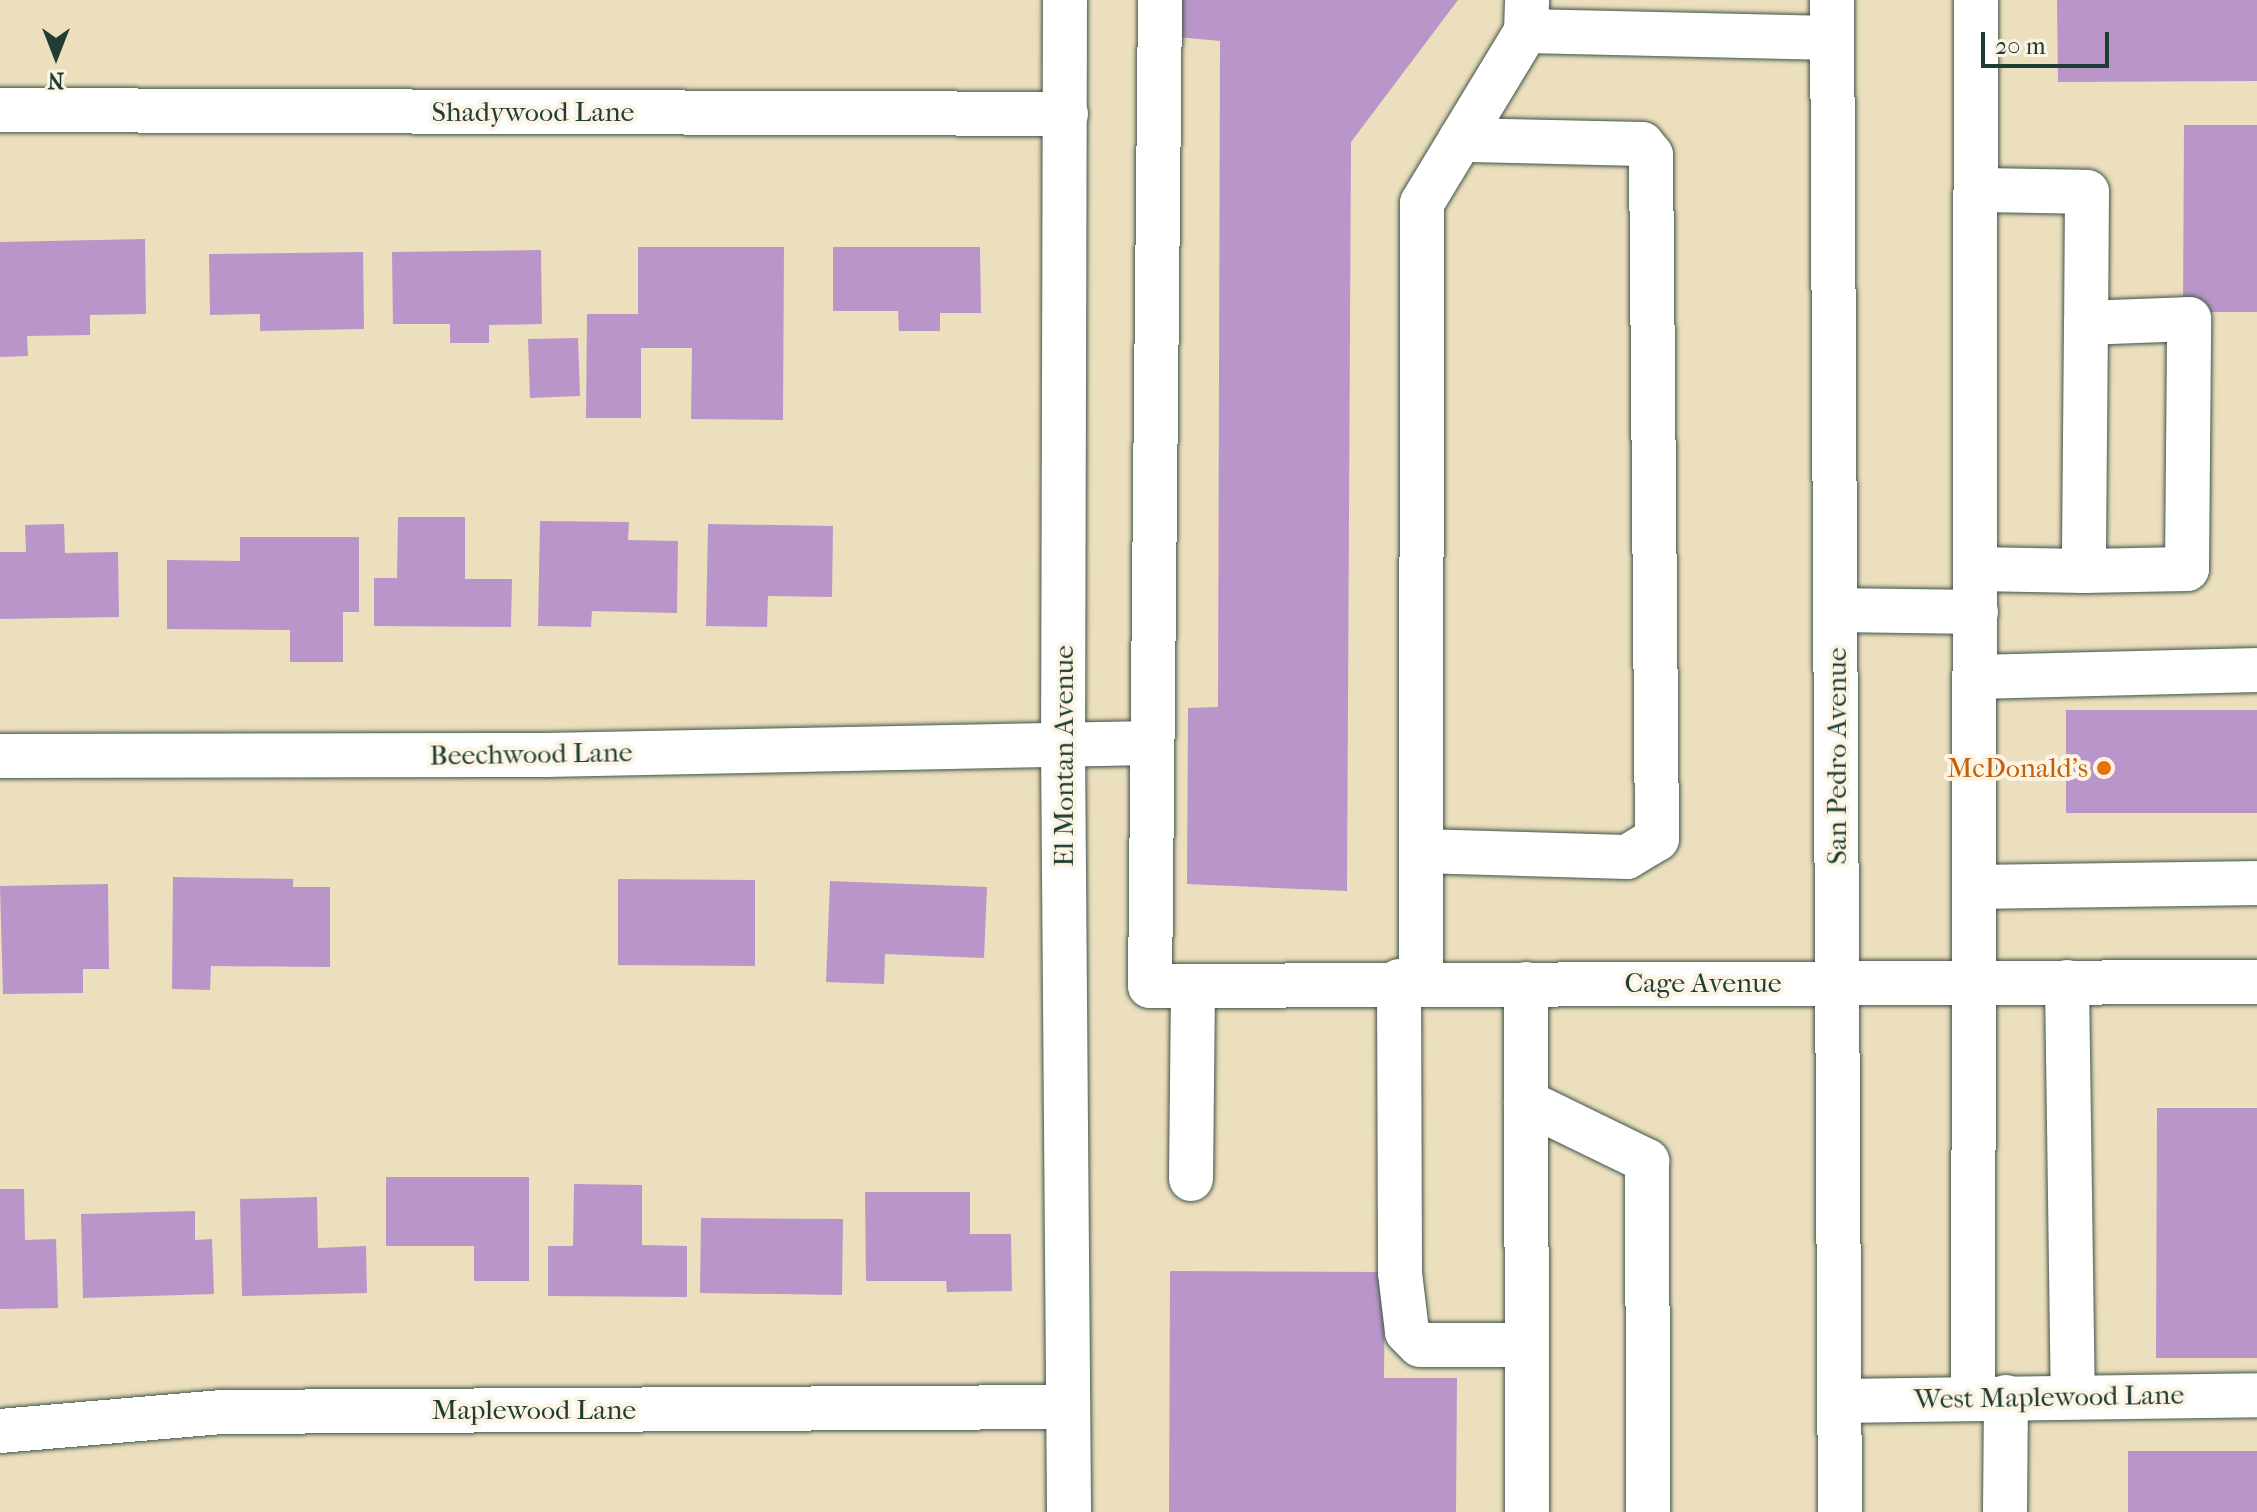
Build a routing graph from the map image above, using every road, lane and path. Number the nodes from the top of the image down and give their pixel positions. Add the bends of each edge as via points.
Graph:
1 (1065, 0) edge
2 (1160, 0) edge
3 (1976, 0) edge
4 (1527, 15) edge
5 (1832, 19) edge
6 (0, 110) edge
7 (1066, 114) junction
8 (1460, 140) junction
9 (1976, 190) junction
10 (2086, 323) junction
11 (1976, 569) junction
12 (2084, 571) junction
13 (1836, 610) junction
14 (1976, 612) junction
15 (2257, 670) edge
16 (1976, 677) junction
17 (1152, 743) junction
18 (1063, 744) junction
19 (0, 756) edge
20 (1421, 851) junction
21 (2257, 883) edge
22 (1976, 887) junction
23 (1410, 981) junction
24 (2067, 982) junction
25 (2257, 982) edge
26 (1838, 983) junction
27 (1976, 983) junction
28 (1526, 984) junction
29 (1193, 986) junction
30 (1526, 1102) junction
31 (1191, 1179) dead end
32 (1527, 1345) junction
33 (2257, 1395) edge
34 (2073, 1396) junction
35 (1990, 1398) junction
36 (1841, 1401) junction
37 (1068, 1407) junction
38 (0, 1431) edge
39 (1069, 1512) edge
40 (1527, 1512) edge
41 (1648, 1512) edge
42 (1840, 1512) edge
43 (2005, 1512) edge

1 - 7 street, El Montan Avenue
2 - 17 street
3 - 9 street
4 - 5 street
4 - 8 street
5 - 13 street, San Pedro Avenue
6 - 7 street, Shadywood Lane
7 - 18 street, El Montan Avenue
8 - 20 street via 1422,203
8 - 20 street via 1642,144 1651,155 1657,839 1627,857
9 - 10 street via 2087,192
9 - 11 street
10 - 12 street
10 - 12 street via 2189,319 2187,569
11 - 12 street
11 - 14 street
13 - 14 street
13 - 26 street, San Pedro Avenue
14 - 16 street
15 - 16 street
16 - 22 street
17 - 18 street, Beechwood Lane
17 - 29 street, Cage Avenue via 1150,986
18 - 19 street, Beechwood Lane via 545,755
18 - 37 street, El Montan Avenue
20 - 23 street
21 - 22 street
22 - 27 street
23 - 28 street, Cage Avenue
23 - 29 street, Cage Avenue
23 - 32 street via 1400,1273 1407,1332 1420,1345
24 - 25 street, Cage Avenue
24 - 27 street, Cage Avenue
24 - 34 street
26 - 27 street, Cage Avenue
26 - 28 street, Cage Avenue
26 - 36 street, San Pedro Avenue
27 - 35 street
28 - 30 street
29 - 31 street
30 - 32 street
30 - 41 street via 1647,1161
32 - 40 street
33 - 34 street, West Maplewood Lane
34 - 35 street, West Maplewood Lane
35 - 36 street, West Maplewood Lane
35 - 43 street
36 - 42 street, San Pedro Avenue
37 - 38 street, Maplewood Lane via 222,1412
37 - 39 street, El Montan Avenue

